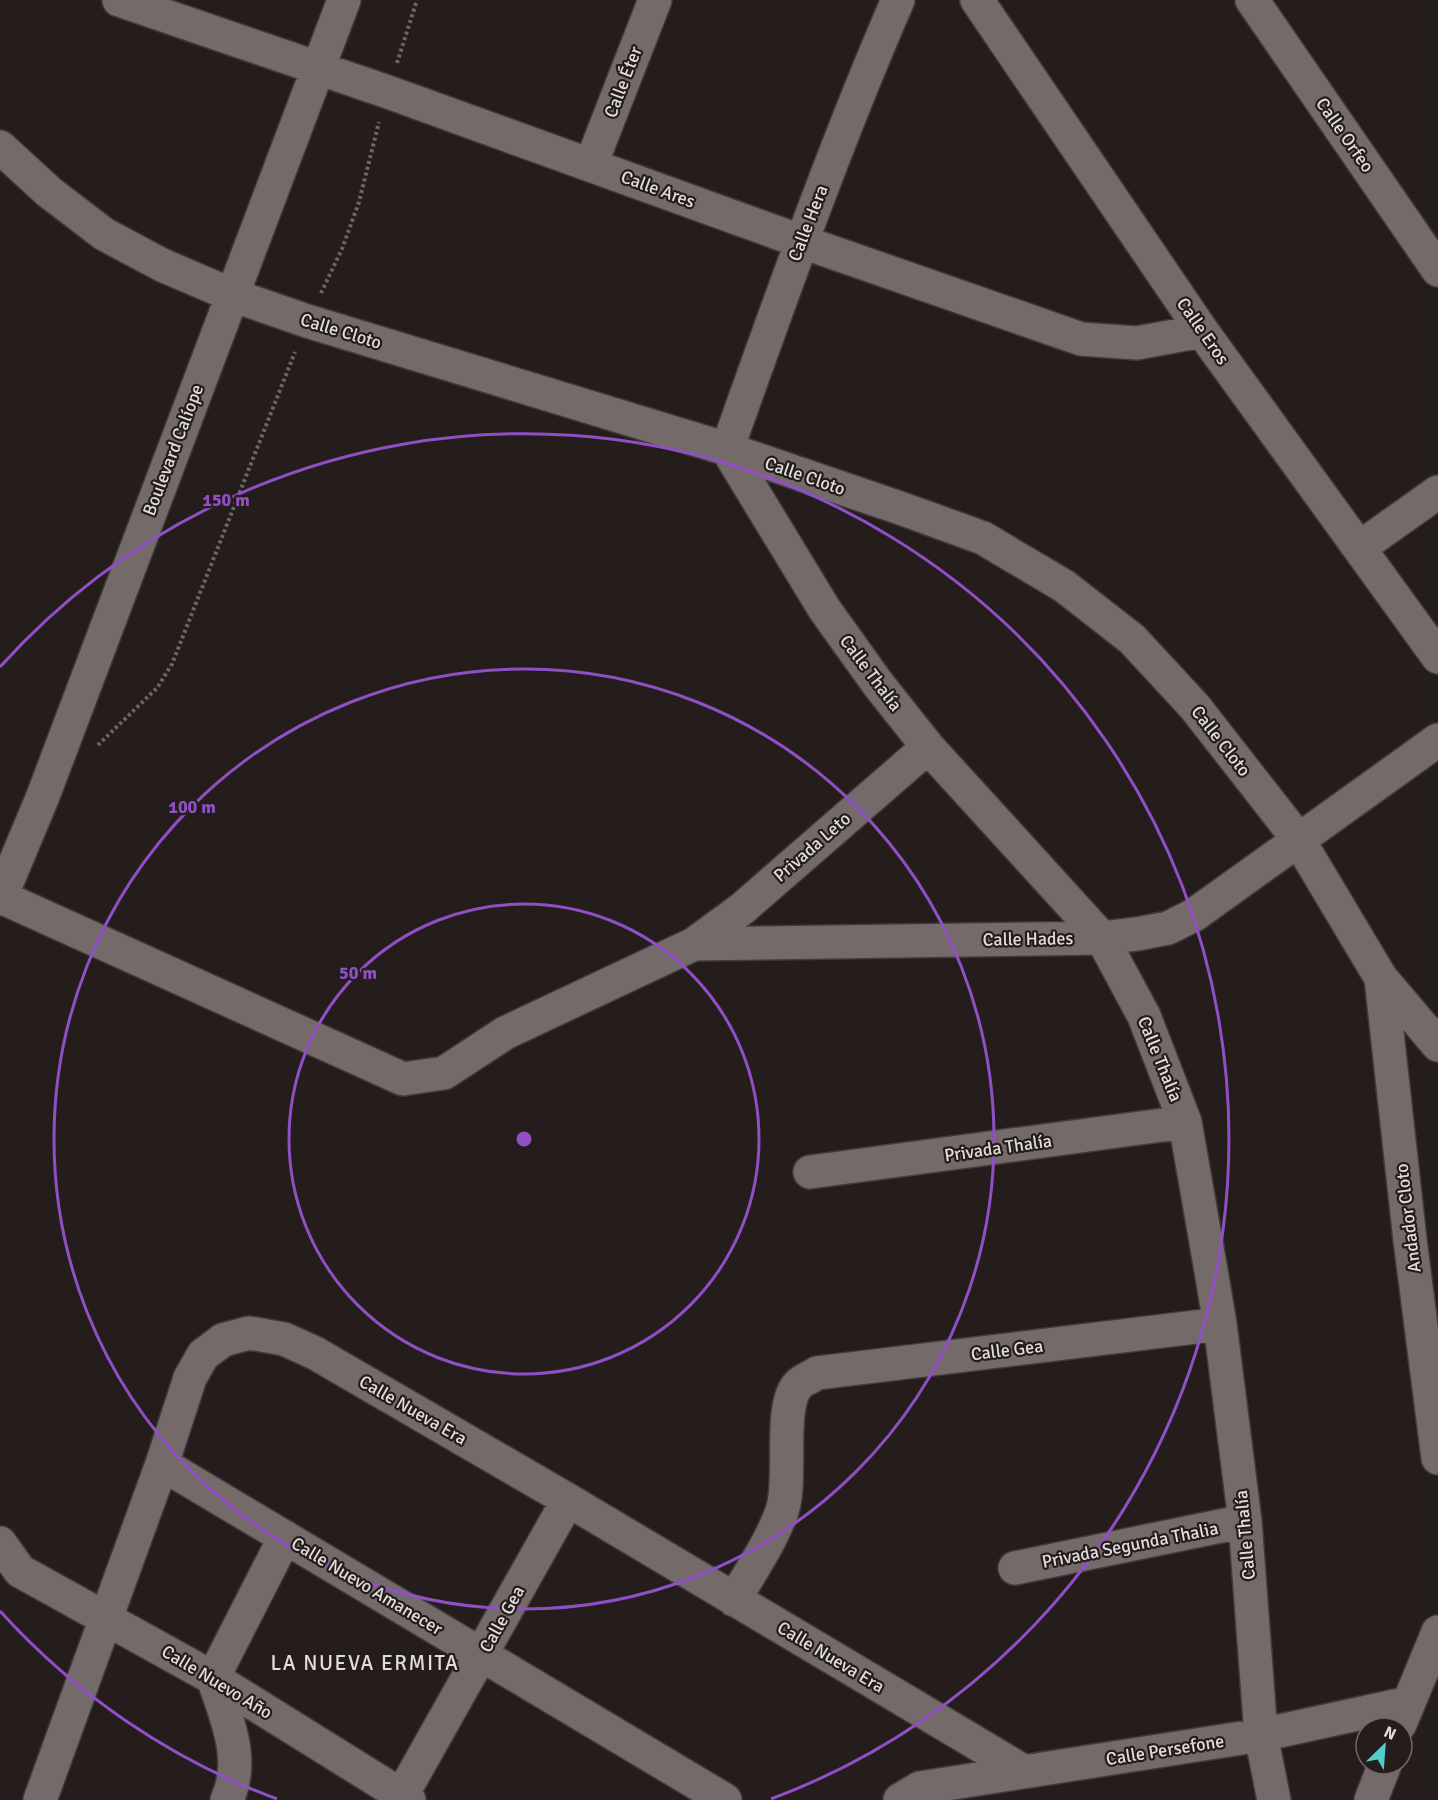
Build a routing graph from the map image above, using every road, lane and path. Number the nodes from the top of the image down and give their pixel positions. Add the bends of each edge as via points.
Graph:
1 (119, 0) edge
2 (344, 0) edge
3 (417, 0) edge
4 (655, 0) edge
5 (898, 0) edge
6 (977, 0) edge
7 (1252, 0) edge
8 (318, 68) junction
9 (388, 92) junction
10 (0, 147) edge
11 (591, 164) junction
12 (800, 241) junction
13 (1438, 270) edge
14 (232, 295) junction
15 (307, 321) junction
16 (1202, 331) junction
17 (727, 449) junction
18 (1438, 492) edge
19 (1359, 548) junction
20 (1438, 657) edge
21 (1438, 740) edge
22 (928, 747) junction
23 (91, 751) dead end
24 (12, 835) edge
25 (1298, 839) junction
26 (1, 898) edge
27 (1102, 938) junction
28 (694, 944) junction
29 (1381, 978) junction
30 (1438, 1045) edge
31 (1185, 1122) junction
32 (810, 1172) dead end
33 (1220, 1324) junction
34 (1438, 1458) edge
35 (162, 1464) junction
36 (568, 1500) junction
37 (1245, 1521) junction
38 (285, 1537) junction
39 (0, 1543) edge
40 (1015, 1568) dead end
41 (10, 1573) edge
42 (734, 1600) junction
43 (106, 1617) junction
44 (1438, 1632) edge
45 (482, 1655) junction
46 (213, 1678) junction
47 (1403, 1716) edge
48 (1354, 1723) edge
49 (1261, 1735) junction
50 (1023, 1771) junction
51 (1380, 1776) edge
52 (917, 1796) edge
53 (46, 1798) edge
54 (403, 1798) edge
55 (226, 1800) edge
56 (725, 1800) edge
57 (1274, 1800) edge
58 (1371, 1800) edge

1 - 8 street, Calle Ares
2 - 8 street, Boulevard Calíope
3 - 9 path
4 - 11 street, Calle Éter
5 - 12 street, Calle Hera
6 - 16 street, Calle Eros
7 - 13 street, Calle Orfeo
8 - 9 street, Calle Ares
8 - 14 street, Boulevard Calíope
9 - 11 street, Calle Ares
9 - 15 path via 359,202 342,249
10 - 14 street, Calle Cloto via 49,192 105,234 162,265
11 - 12 street, Calle Ares
12 - 16 street, Calle Ares via 1081,339 1137,343
12 - 17 street, Calle Hera
14 - 15 street, Calle Cloto
14 - 24 street, Boulevard Calíope
15 - 17 street, Calle Cloto
15 - 23 path via 172,664 157,688
16 - 19 street, Calle Eros
17 - 22 street, Calle Thalía via 825,610
17 - 25 street, Calle Cloto via 984,538 1064,586 1132,639 1195,707
18 - 19 street
19 - 20 street, Calle Eros
21 - 25 street, Calle Hades
22 - 27 street, Calle Thalía
22 - 28 street, Privada Leto via 743,908
24 - 26 street, Boulevard Calíope
25 - 27 street, Calle Hades via 1194,915 1168,928
25 - 29 street, Calle Cloto
26 - 28 street, Calle Hades via 403,1079 444,1073 505,1033
27 - 28 street, Calle Hades
27 - 31 street, Calle Thalía via 1144,1016
29 - 30 street, Calle Cloto
29 - 34 street, Andador Cloto
31 - 32 street, Privada Thalía
31 - 33 street, Calle Thalía
33 - 37 street, Calle Thalía
33 - 42 street, Calle Gea via 817,1373 798,1385 790,1401 783,1510
35 - 36 street, Calle Nueva Era via 190,1378 203,1355 223,1340 249,1333 284,1339 315,1353
35 - 38 street, Calle Nuevo Amanecer
35 - 43 street, Calle Nueva Era
36 - 42 street, Calle Nueva Era
36 - 45 street, Calle Gea
37 - 40 street, Privada Segunda Thalia
37 - 49 street, Calle Thalía
38 - 45 street, Calle Nuevo Amanecer
38 - 46 street
39 - 41 street, Calle Nuevo Año
41 - 43 street, Calle Nuevo Año
42 - 50 street, Calle Nueva Era
43 - 46 street, Calle Nuevo Año
43 - 53 street, Calle Nueva Era
44 - 47 street, Calle Persefone
45 - 54 street, Calle Gea
45 - 56 street, Calle Nuevo Amanecer
46 - 54 street, Calle Nuevo Año
46 - 55 street via 232,1734 236,1765
48 - 49 street, Calle Persefone
49 - 50 street, Calle Persefone
49 - 57 street, Calle Thalía
50 - 52 street, Calle Persefone
51 - 58 street

